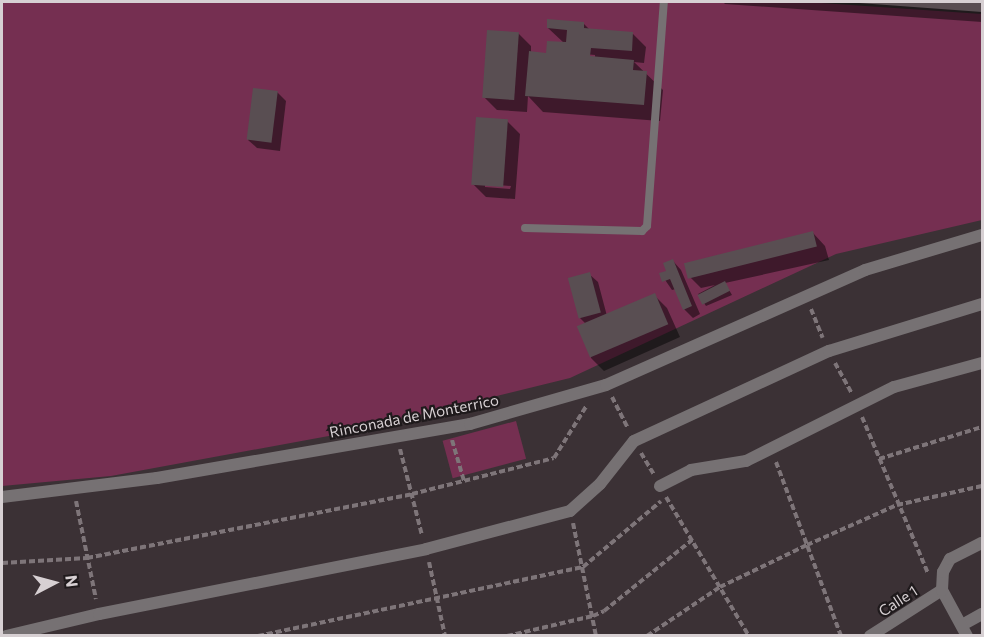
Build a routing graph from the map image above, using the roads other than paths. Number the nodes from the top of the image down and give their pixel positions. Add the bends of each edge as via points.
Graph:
1 (663, 2) edge
2 (525, 228) dead end
3 (982, 236) edge
4 (982, 304) edge
5 (982, 363) edge
6 (663, 491) road end
7 (2, 497) edge
8 (982, 543) edge
9 (942, 590) junction
10 (982, 614) edge
11 (965, 630) edge
12 (6, 636) edge
13 (870, 636) edge

1 - 2 lane via 647,226 642,231
3 - 7 street, Rinconada de Monterrico via 865,270 602,386 448,428 157,478
4 - 12 street via 829,351 634,441 600,484 570,511 426,549
5 - 6 street via 894,387 746,461 691,470
8 - 9 street via 950,559 943,572
9 - 11 street
9 - 13 street, Calle 1
10 - 11 street

